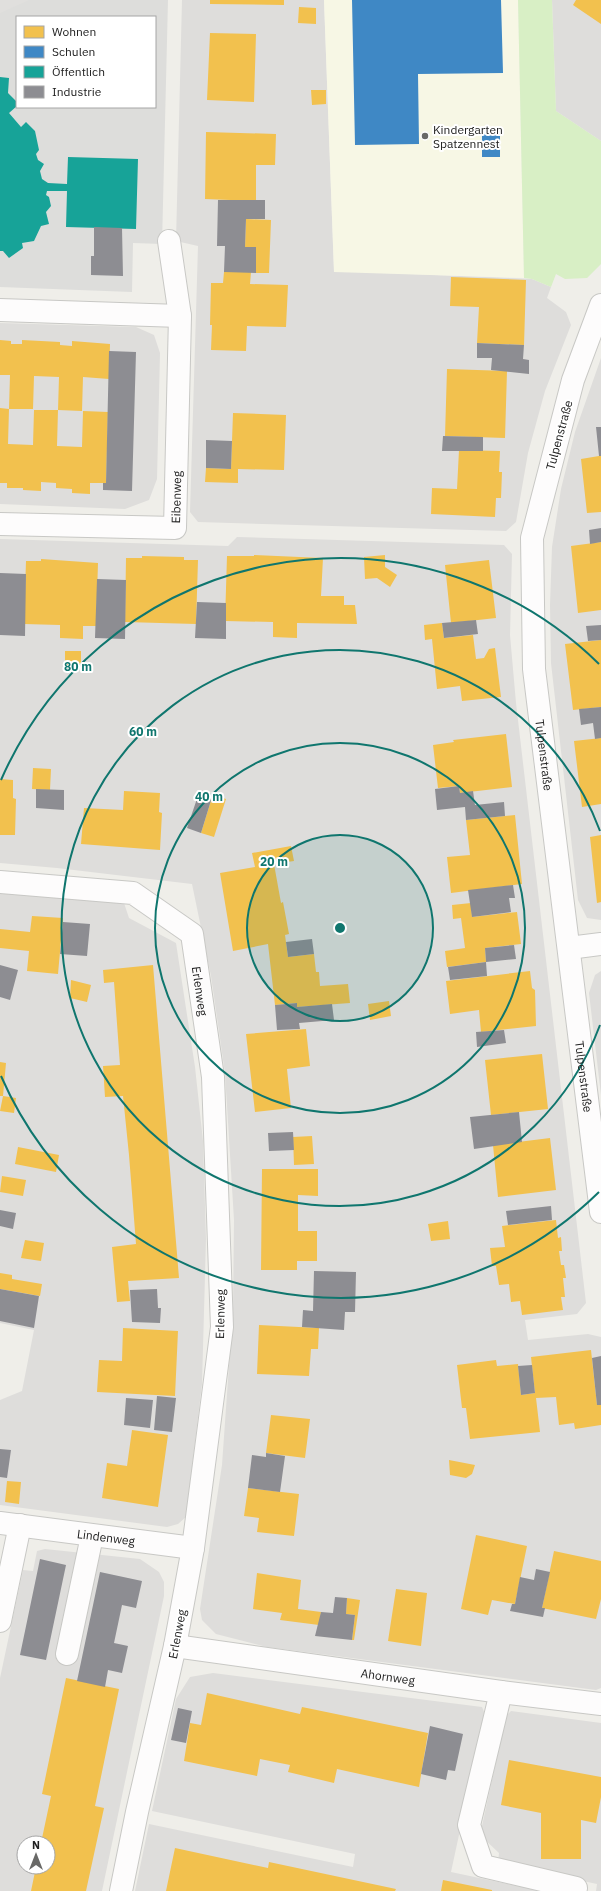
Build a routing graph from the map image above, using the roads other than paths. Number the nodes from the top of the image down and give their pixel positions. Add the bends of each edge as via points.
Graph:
1 (169, 241) dead end
2 (601, 305) edge
3 (0, 310) edge
4 (180, 316) junction
5 (0, 524) edge
6 (0, 882) edge
7 (601, 944) edge
8 (569, 948) junction
9 (601, 1212) edge
10 (10, 1524) edge
11 (92, 1536) junction
12 (193, 1548) junction
13 (0, 1621) edge
14 (175, 1646) junction
15 (67, 1654) dead end
16 (501, 1692) junction
17 (601, 1704) edge
18 (576, 1888) dead end
19 (121, 1891) edge

1 - 4 street, Eibenweg
2 - 8 street, Tulpenstraße via 573,380 532,538 534,669
3 - 4 street
4 - 5 street, Eibenweg via 175,528
6 - 12 street, Erlenweg via 133,893 192,934 213,1077 222,1327
7 - 8 street
8 - 9 street, Tulpenstraße
10 - 11 street, Lindenweg
10 - 13 street, Lindenweg
11 - 12 street, Lindenweg
11 - 15 street
12 - 14 street, Erlenweg
14 - 16 street, Ahornweg
14 - 19 street, Erlenweg
16 - 17 street, Ahornweg
16 - 18 street via 469,1825 483,1866

